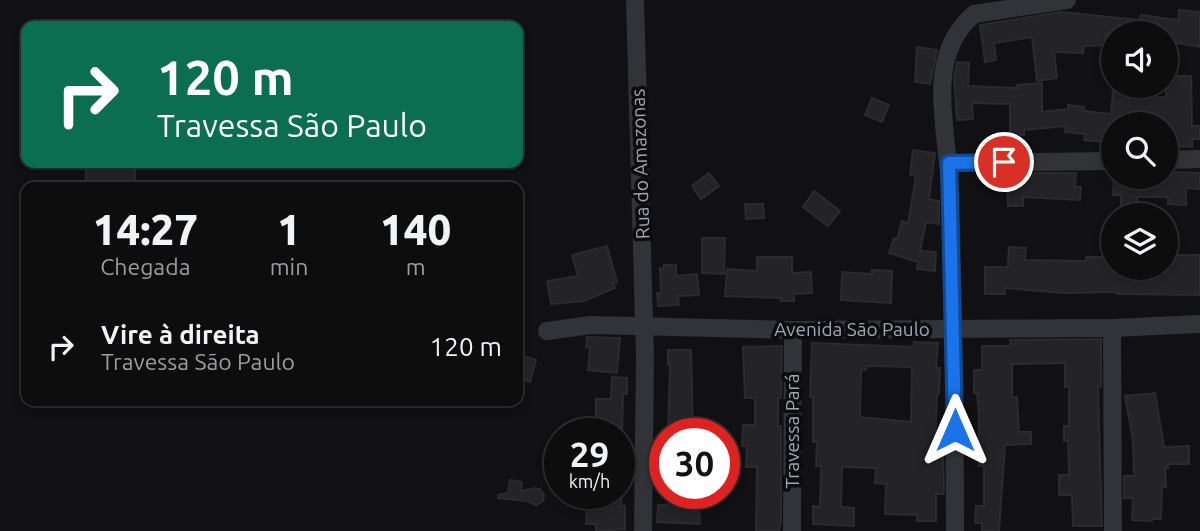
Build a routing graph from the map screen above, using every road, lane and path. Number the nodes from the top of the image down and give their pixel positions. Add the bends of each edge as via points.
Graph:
1 (635, 0) edge
2 (1067, 0) edge
3 (1200, 159) edge
4 (1178, 160) edge
5 (1101, 161) edge
6 (949, 163) junction
7 (1200, 324) edge
8 (644, 327) junction
9 (1112, 328) junction
10 (954, 329) junction
11 (793, 330) junction
12 (547, 331) dead end
13 (643, 531) edge
14 (792, 531) edge
15 (955, 531) edge
16 (1113, 531) edge

1 - 8 street, Rua do Amazonas
2 - 6 street via 974,14 955,37 945,65
3 - 4 street
5 - 6 street
6 - 10 street
7 - 9 street, Avenida São Paulo
8 - 11 street, Avenida São Paulo
8 - 12 street, Avenida São Paulo via 591,325
8 - 13 street, Rua do Amazonas
9 - 10 street, Avenida São Paulo
9 - 16 street
10 - 11 street, Avenida São Paulo
10 - 15 street
11 - 14 street, Travessa Pará

